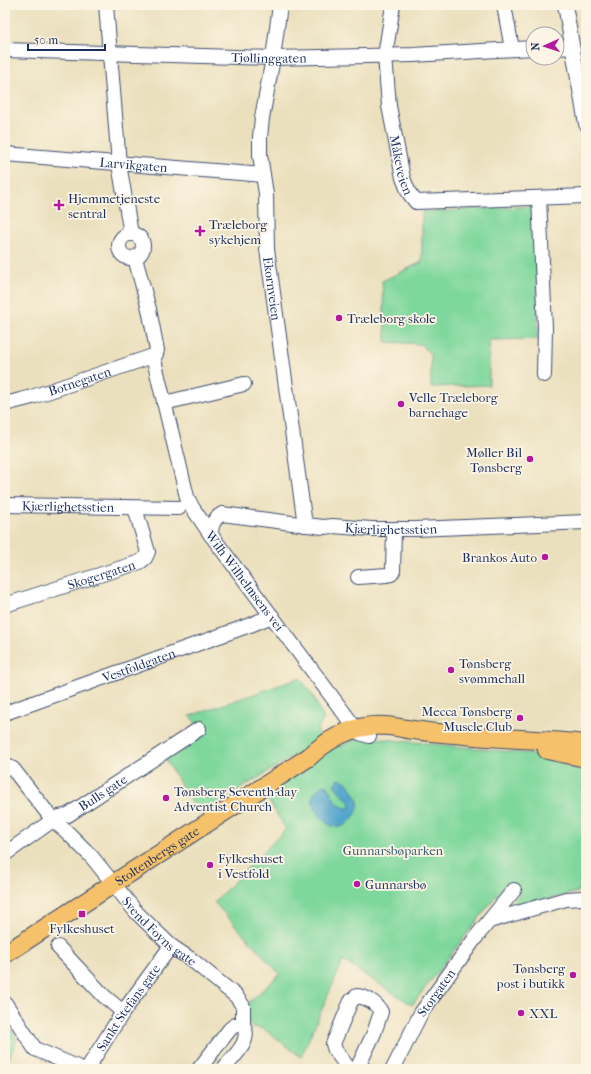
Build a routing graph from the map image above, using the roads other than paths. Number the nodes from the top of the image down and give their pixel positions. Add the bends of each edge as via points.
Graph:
1 (106, 5) edge
2 (280, 5) edge
3 (393, 5) edge
4 (504, 5) edge
5 (565, 5) edge
6 (565, 47) edge
7 (572, 47) junction
8 (525, 48) edge
9 (512, 49) junction
10 (5, 50) edge
11 (110, 53) junction
12 (385, 56) junction
13 (273, 58) junction
14 (586, 124) edge
15 (5, 154) edge
16 (119, 164) junction
17 (262, 175) junction
18 (586, 196) edge
19 (539, 198) junction
20 (153, 356) junction
21 (544, 375) dead end
22 (244, 384) dead end
23 (164, 403) junction
24 (5, 404) edge
25 (5, 505) edge
26 (135, 508) junction
27 (178, 508) dead end
28 (586, 522) edge
29 (305, 525) junction
30 (394, 529) junction
31 (211, 535) junction
32 (358, 577) dead end
33 (5, 605) edge
34 (272, 616) junction
35 (5, 713) edge
36 (199, 729) dead end
37 (363, 732) junction
38 (480, 737) junction
39 (586, 744) edge
40 (586, 758) edge
41 (5, 766) edge
42 (53, 820) junction
43 (5, 854) edge
44 (114, 884) junction
45 (514, 890) dead end
46 (582, 898) dead end
47 (489, 922) junction
48 (171, 946) junction
49 (58, 948) dead end
50 (5, 954) edge
51 (5, 1003) edge
52 (123, 1012) junction
53 (243, 1025) junction
54 (82, 1069) edge
55 (87, 1069) edge
56 (198, 1069) edge
57 (222, 1069) edge
58 (348, 1069) edge
59 (357, 1069) edge
60 (393, 1069) edge

1 - 11 street
2 - 13 street, Ekornveien
3 - 12 street, Måkeveien
4 - 9 street
5 - 7 street
6 - 7 street
7 - 14 street
8 - 9 street, Tjøllinggaten
9 - 12 street, Tjøllinggaten
10 - 11 street, Tjøllinggaten
11 - 13 street, Tjøllinggaten
11 - 16 street
12 - 13 street, Tjøllinggaten
12 - 19 street, Måkeveien via 389,106 403,178 416,202
13 - 17 street, Ekornveien via 260,137
15 - 16 street, Larvikgaten
16 - 17 street, Larvikgaten
16 - 20 street, Wilh Wilhelmsens vei via 131,234 125,235 121,240 120,251 124,256 135,258 157,350
17 - 29 street, Ekornveien via 266,194 267,249
18 - 19 street, Måkeveien
19 - 21 street via 545,328
20 - 23 street, Wilh Wilhelmsens vei
20 - 24 street, Botnegaten
22 - 23 street
23 - 31 street, Wilh Wilhelmsens vei via 187,497
25 - 26 street, Kjærlighetsstien
26 - 27 street, Kjærlighetsstien
26 - 33 street, Skogergaten via 148,552 140,562
28 - 30 street, Kjærlighetsstien
29 - 30 street, Kjærlighetsstien
29 - 31 street, Kjærlighetsstien via 222,514 211,526
30 - 32 street via 391,574
31 - 34 street, Wilh Wilhelmsens vei
34 - 35 street, Vestfoldgaten
34 - 37 street, Wilh Wilhelmsens vei
36 - 42 street, Bulls gate via 68,815
37 - 38 main road, Stoltenbergs gate via 371,726 384,725
37 - 44 main road, Stoltenbergs gate via 334,738 322,745 309,757
38 - 39 main road, Stoltenbergs gate
38 - 40 main road, Stoltenbergs gate
41 - 42 street, Svend Foyns gate via 13,769
42 - 43 street, Bulls gate
42 - 44 street, Svend Foyns gate via 91,856
44 - 48 street, Svend Foyns gate via 137,913
44 - 50 main road, Stoltenbergs gate
45 - 47 street, Storgaten
46 - 47 street via 566,899
47 - 60 street, Storgaten via 421,1013
48 - 52 street, Sankt Stefans gate
48 - 53 street, Svend Foyns gate via 236,996 243,1006
49 - 52 street
51 - 54 street via 35,1049
52 - 55 street, Sankt Stefans gate
53 - 56 street via 235,1025 230,1029
53 - 57 street, Svend Foyns gate via 245,1042
58 - 59 street via 333,1044 351,1000 357,996 365,998 381,1012

